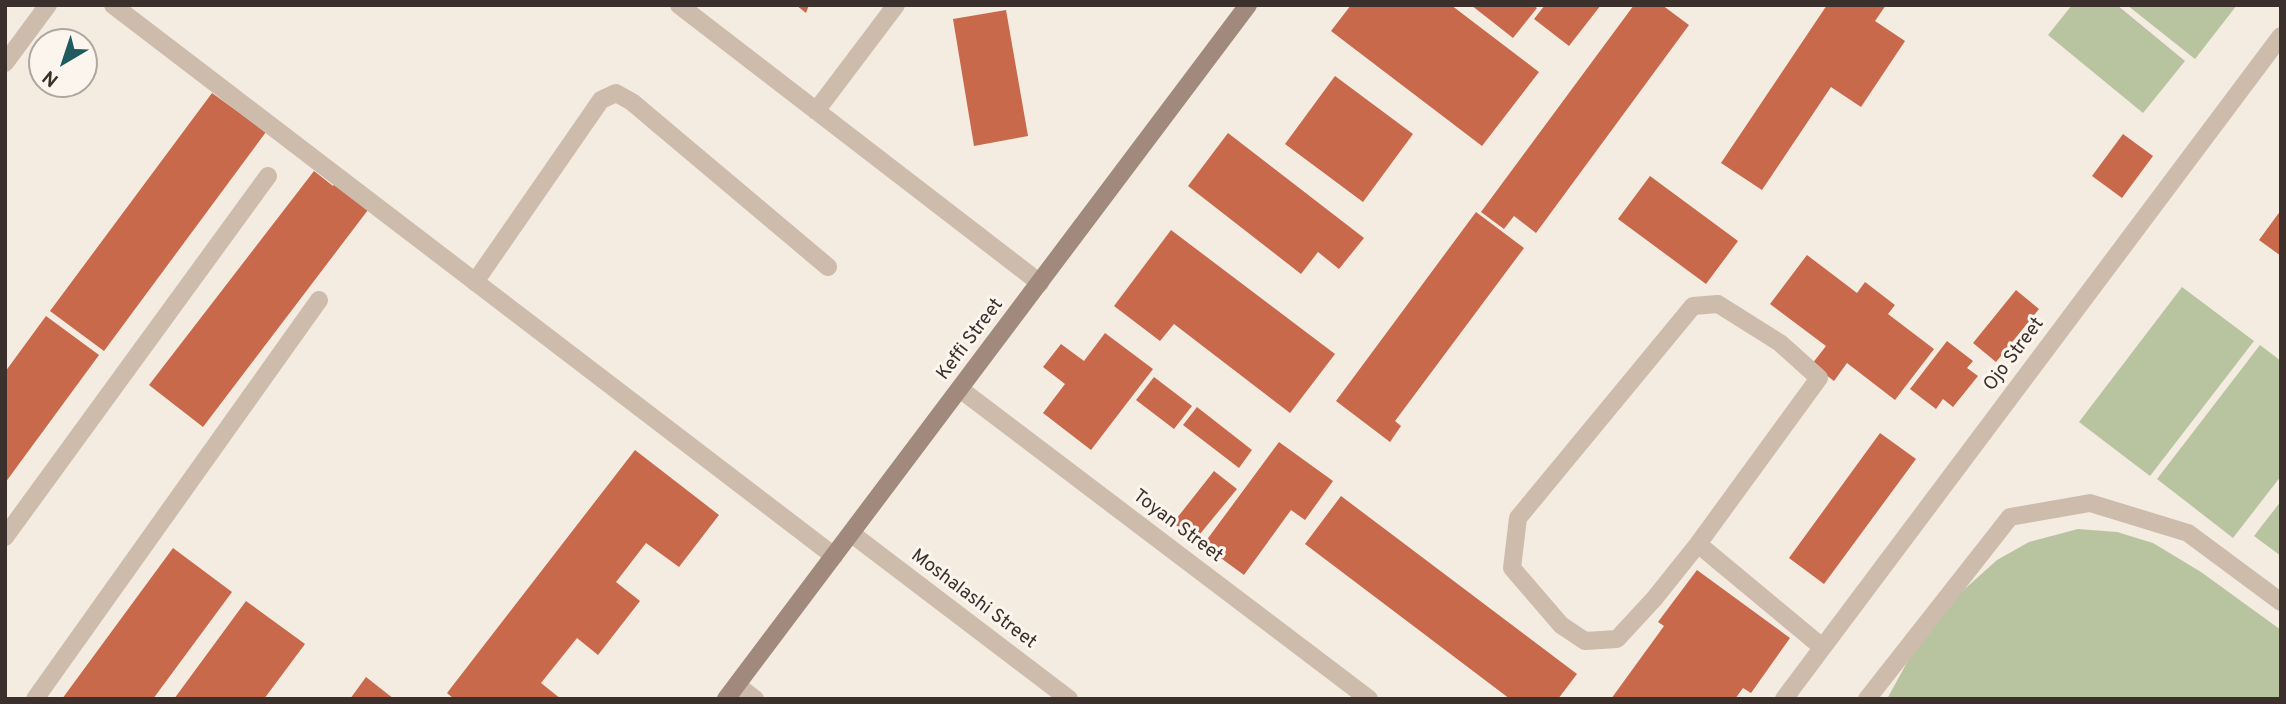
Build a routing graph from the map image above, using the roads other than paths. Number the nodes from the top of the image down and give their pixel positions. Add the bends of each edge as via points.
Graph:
1 (48, 5) edge
2 (113, 5) edge
3 (679, 5) edge
4 (896, 5) edge
5 (1248, 5) edge
6 (2281, 36) edge
7 (5, 63) edge
8 (816, 111) junction
9 (268, 176) dead end
10 (828, 267) dead end
11 (475, 282) junction
12 (1040, 283) junction
13 (319, 300) dead end
14 (960, 389) junction
15 (852, 534) junction
16 (5, 537) edge
17 (1698, 544) junction
18 (834, 556) junction
19 (2281, 602) edge
20 (1822, 647) junction
21 (731, 692) edge
22 (35, 699) edge
23 (755, 699) edge
24 (1069, 699) edge
25 (1369, 699) edge
26 (1784, 699) edge
27 (1867, 699) edge

1 - 7 street
2 - 11 street
3 - 8 street
4 - 8 street
5 - 12 main road, Keffi Street
6 - 20 street, Ojo Street
8 - 12 street
9 - 16 street
10 - 11 street via 616,93 601,100
11 - 18 street
12 - 14 main road, Keffi Street
13 - 22 street
14 - 15 main road, Keffi Street
14 - 25 street, Toyan Street
15 - 18 main road, Keffi Street
15 - 24 street, Moshalashi Street
17 - 17 street via 1617,639 1585,641 1561,625 1512,568 1518,518 1693,306 1718,304 1780,343 1819,378
17 - 20 street
18 - 21 main road, Keffi Street
19 - 27 street via 2188,533 2090,503 2010,517
20 - 26 street, Ojo Street
21 - 23 street

